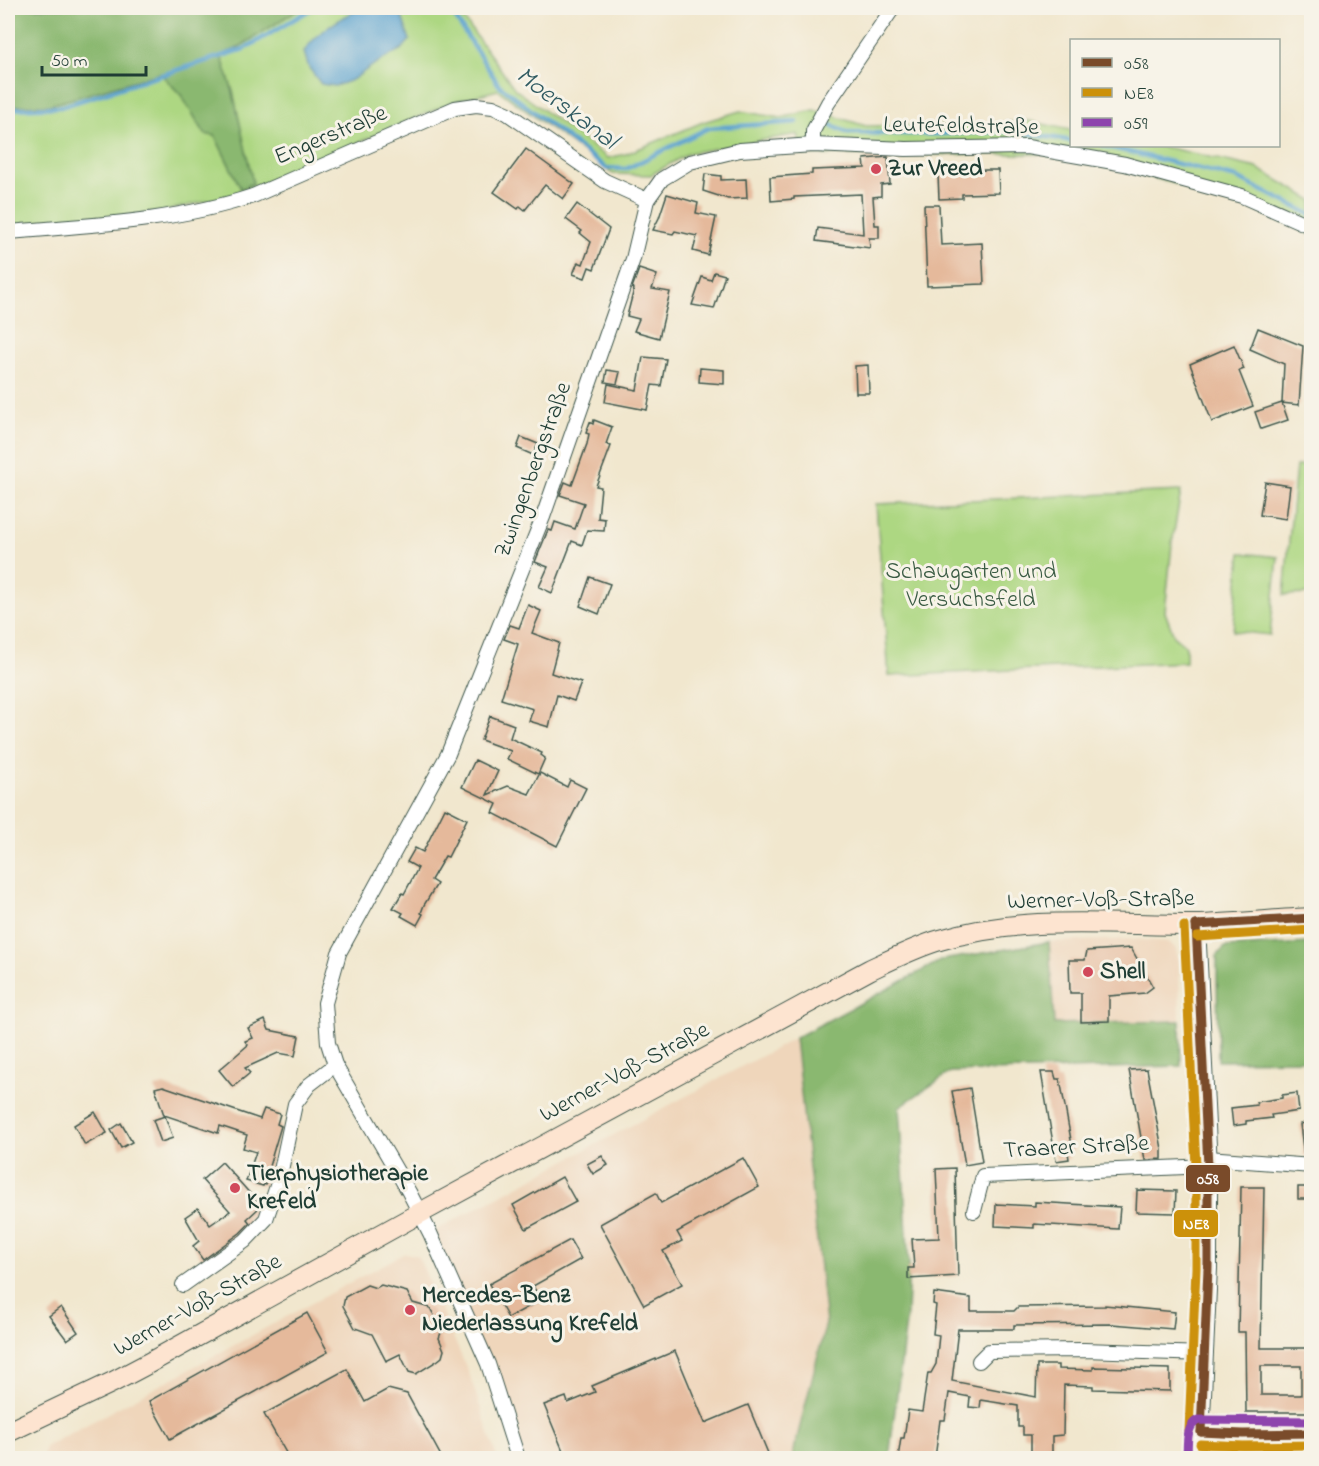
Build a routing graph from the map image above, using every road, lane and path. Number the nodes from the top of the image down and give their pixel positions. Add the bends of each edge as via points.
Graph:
1 (893, 8) edge
2 (813, 145) junction
3 (647, 200) junction
4 (1311, 227) edge
5 (8, 232) edge
6 (1311, 918) edge
7 (1196, 925) junction
8 (335, 1065) junction
9 (1208, 1162) junction
10 (1311, 1166) edge
11 (974, 1211) dead end
12 (420, 1213) junction
13 (183, 1285) dead end
14 (1205, 1354) junction
15 (979, 1361) dead end
16 (8, 1432) edge
17 (1201, 1432) junction
18 (1311, 1433) edge
19 (1282, 1434) junction
20 (518, 1458) edge
21 (1199, 1458) edge
22 (1289, 1458) edge

1 - 2 street via 828,103 813,131
2 - 3 street, Zwingenbergstraße via 740,150 690,162 662,179
2 - 4 street, Leutefeldstraße via 906,149 1027,147 1093,157 1242,196
3 - 5 street, Engerstraße via 605,181 507,113 476,105 455,108 228,204 165,216
3 - 8 street, Zwingenbergstraße via 633,259 543,517 448,754 339,954 325,1003 328,1043
6 - 7 main road, Werner-Voß-Straße
7 - 9 street
7 - 12 main road, Werner-Voß-Straße via 1019,925 942,939 908,951
8 - 12 street, Zwingenbergstraße
8 - 13 street via 309,1086 295,1104 279,1180 266,1219 245,1241
9 - 10 street
9 - 11 street, Traarer Straße via 983,1176
9 - 14 street
12 - 16 main road, Werner-Voß-Straße via 113,1382
12 - 20 street, Zwingenbergstraße via 488,1364
14 - 15 street via 989,1351
14 - 17 street
17 - 19 street
17 - 21 street
18 - 19 street
19 - 22 street

